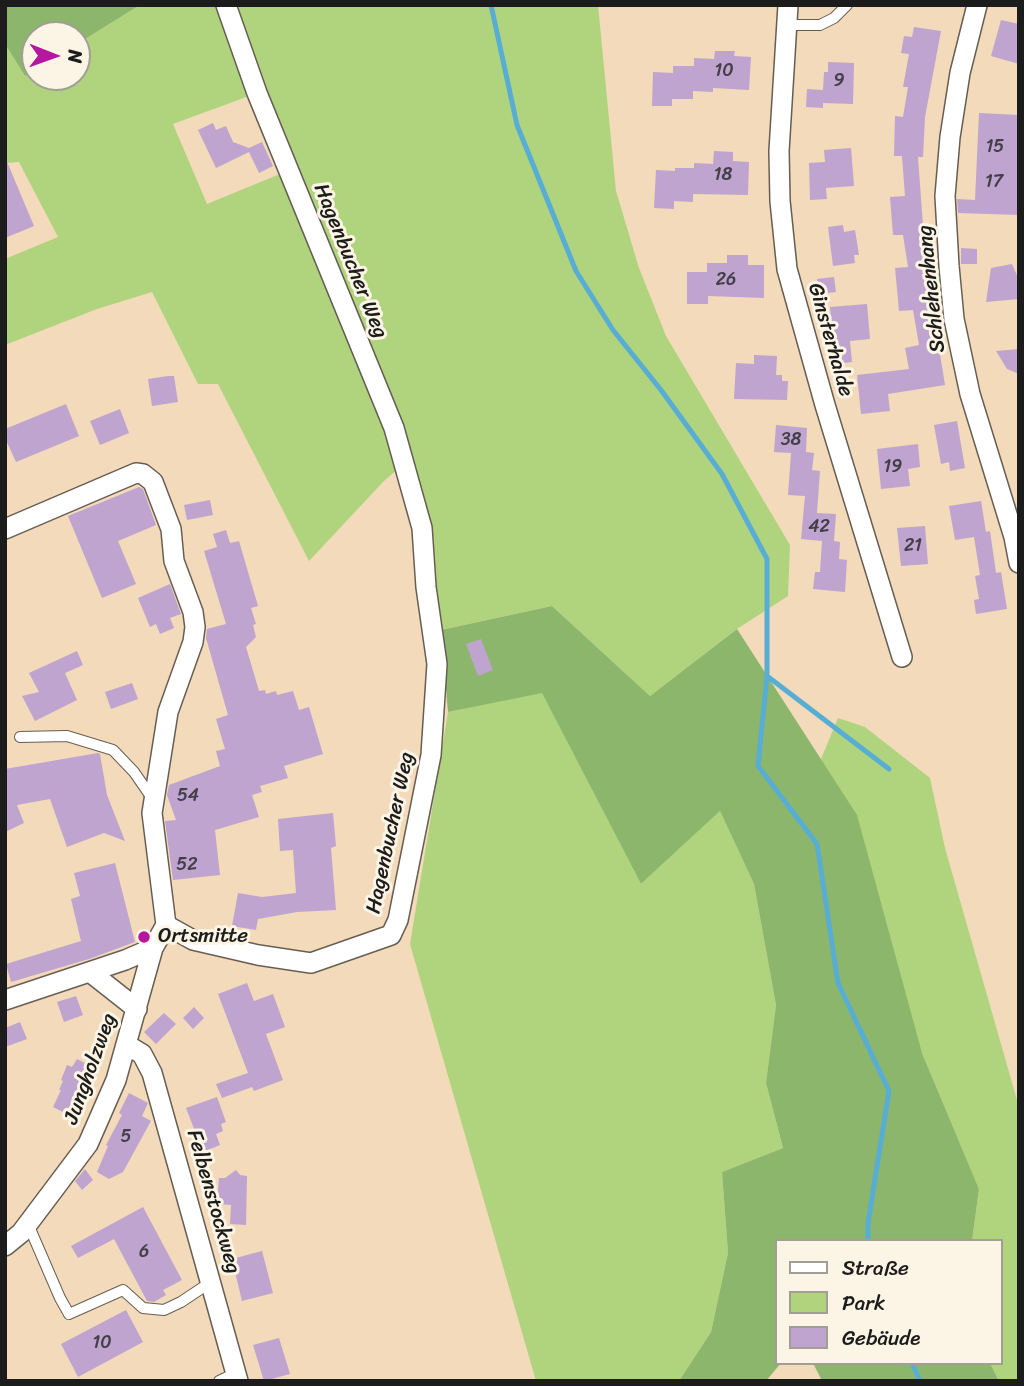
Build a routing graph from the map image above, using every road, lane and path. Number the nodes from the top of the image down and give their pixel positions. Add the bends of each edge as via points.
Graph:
1 (226, 5) edge
2 (847, 5) edge
3 (977, 5) edge
4 (787, 15) edge
5 (5, 528) edge
6 (1019, 563) edge
7 (902, 656) dead end
8 (20, 737) dead end
9 (154, 800) junction
10 (166, 925) junction
11 (153, 948) junction
12 (90, 972) junction
13 (5, 1000) edge
14 (137, 1009) junction
15 (127, 1045) junction
16 (28, 1224) junction
17 (5, 1246) edge
18 (211, 1282) junction
19 (231, 1378) edge

1 - 10 street, Hagenbucher Weg via 257,93 394,428 422,528 437,664 432,742 411,860 391,935 311,963 193,940
2 - 4 lane, Ginsterhalde via 820,25
3 - 6 street, Schlehenhang via 950,137 945,195 949,266 954,319 970,394
4 - 7 street, Ginsterhalde via 779,151 788,269
5 - 9 street via 136,473 153,482 195,627 168,712
8 - 9 lane via 67,736 113,750
9 - 10 street
10 - 11 street, Jungholzweg
11 - 12 street
11 - 14 street, Jungholzweg
12 - 13 street
12 - 14 street
14 - 15 street, Jungholzweg
15 - 16 street, Jungholzweg via 88,1144
15 - 18 street, Felbenstockweg via 142,1054 152,1073
16 - 17 street, Jungholzweg
16 - 18 lane via 69,1314 123,1290 142,1308 164,1310
18 - 19 street, Felbenstockweg

